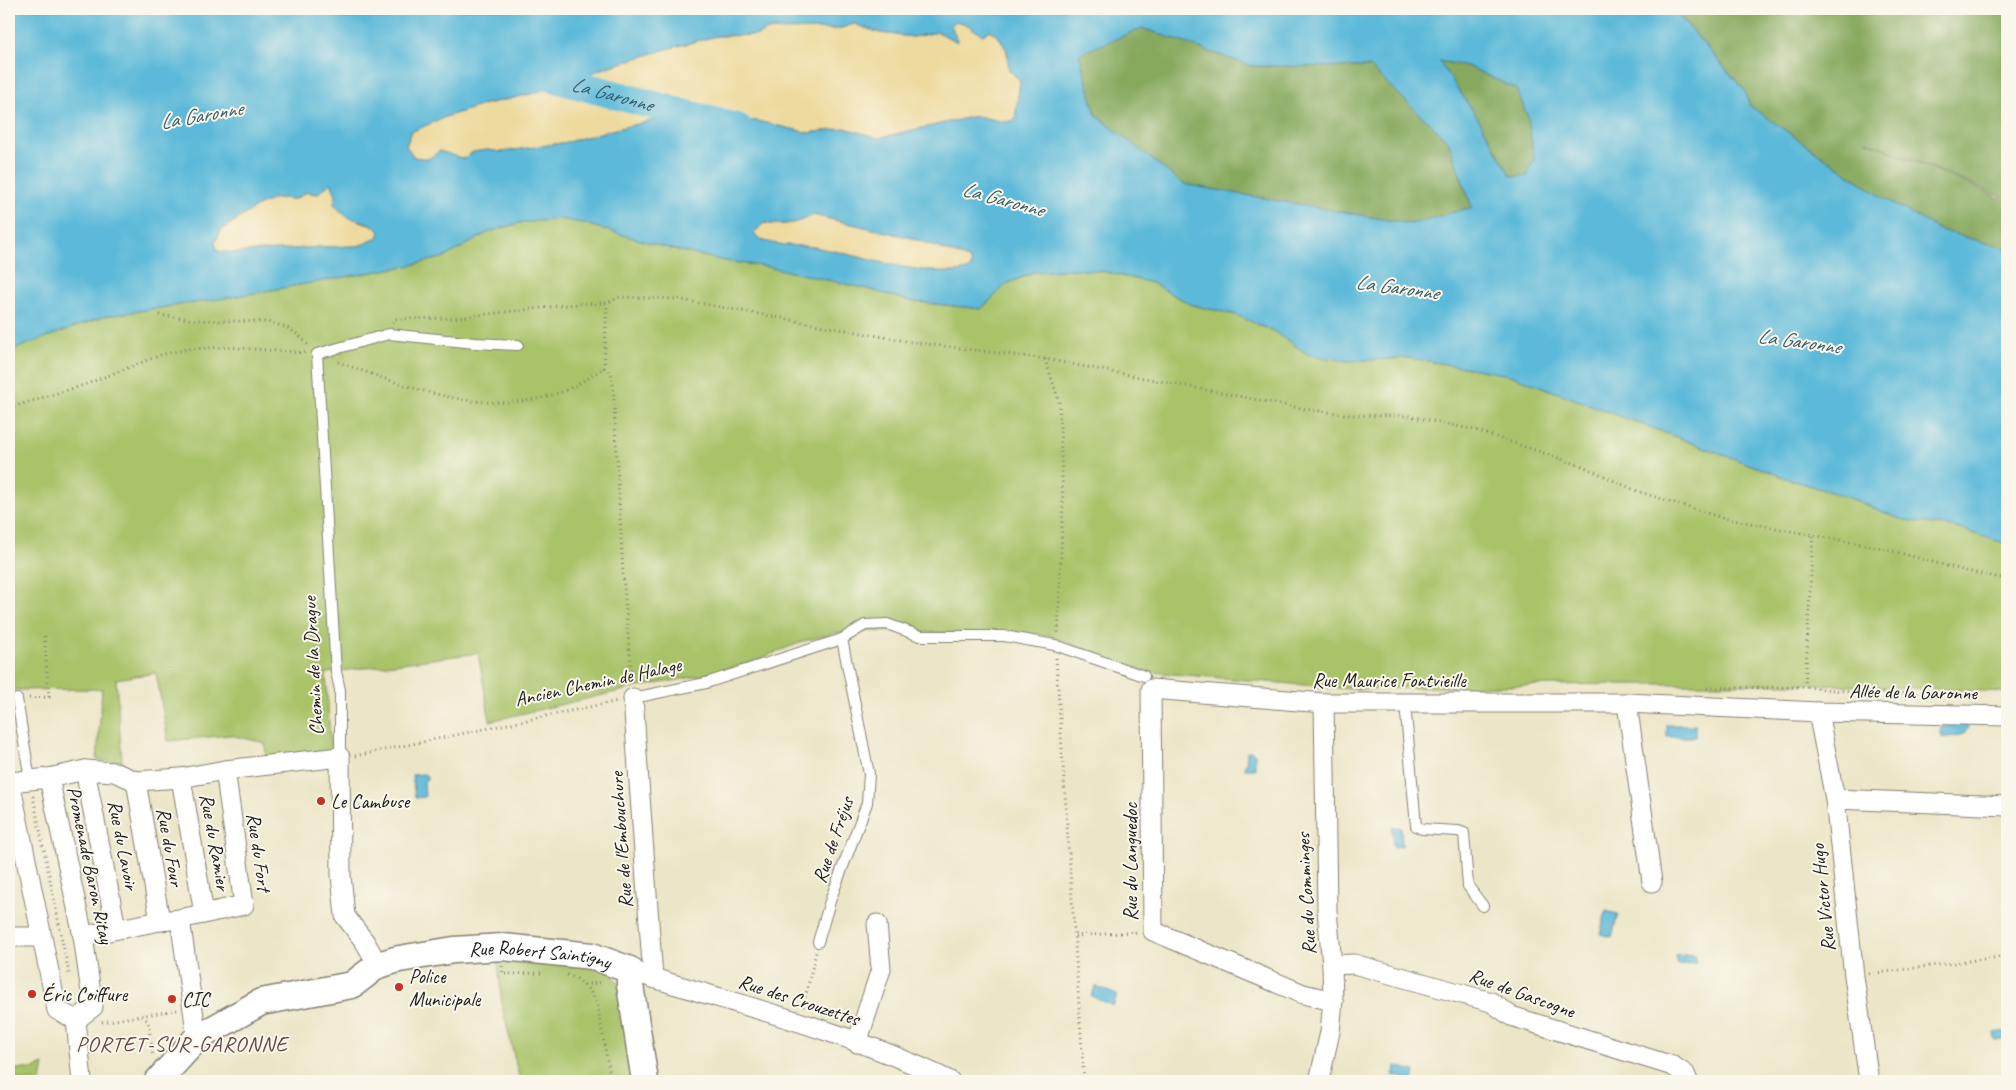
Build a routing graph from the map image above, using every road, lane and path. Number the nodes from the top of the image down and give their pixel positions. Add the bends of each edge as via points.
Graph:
1 (607, 303) junction
2 (159, 315) dead end
3 (389, 324) dead end
4 (518, 345) dead end
5 (317, 354) junction
6 (1045, 359) junction
7 (604, 368) junction
8 (9, 408) edge
9 (1814, 535) junction
10 (2007, 579) edge
11 (44, 634) dead end
12 (842, 639) junction
13 (1055, 644) junction
14 (9, 648) edge
15 (1148, 682) junction
16 (1805, 687) dead end
17 (1822, 689) dead end
18 (1978, 697) dead end
19 (633, 698) junction
20 (17, 699) junction
21 (1627, 702) junction
22 (1324, 703) junction
23 (1405, 703) junction
24 (1818, 712) junction
25 (2007, 716) edge
26 (340, 758) junction
27 (86, 770) junction
28 (225, 770) junction
29 (49, 778) junction
30 (181, 778) junction
31 (18, 781) edge
32 (136, 781) junction
33 (1835, 799) junction
34 (2007, 806) edge
35 (1652, 882) dead end
36 (1483, 906) dead end
37 (204, 914) junction
38 (180, 918) junction
39 (160, 920) junction
40 (877, 924) dead end
41 (116, 928) junction
42 (1152, 931) junction
43 (62, 936) junction
44 (83, 936) junction
45 (1075, 936) junction
46 (9, 937) edge
47 (40, 937) junction
48 (818, 942) joint
49 (503, 947) junction
50 (2000, 956) junction
51 (2007, 956) edge
52 (378, 964) junction
53 (1332, 965) junction
54 (2007, 966) edge
55 (550, 973) dead end
56 (560, 973) dead end
57 (70, 974) dead end
58 (642, 974) junction
59 (1854, 976) junction
60 (1333, 1001) junction
61 (191, 1007) junction
62 (82, 1015) junction
63 (142, 1016) junction
64 (799, 1022) junction
65 (197, 1038) junction
66 (857, 1043) junction
67 (82, 1081) edge
68 (158, 1081) edge
69 (611, 1081) edge
70 (645, 1081) edge
71 (950, 1081) edge
72 (1084, 1081) edge
73 (1318, 1081) edge
74 (1688, 1081) edge
75 (1869, 1081) edge

1 - 3 path via 453,318 396,319
1 - 6 path via 620,297 677,299 911,342
1 - 7 path
2 - 5 path via 196,320 267,322 286,327 299,335
4 - 5 lane via 390,334
5 - 7 path via 412,389 469,402 501,403 539,398 565,390
5 - 8 path via 227,347 189,349 163,354 84,386
5 - 26 lane, Chemin de la Drague via 336,672 340,690
6 - 9 path via 1305,409 1352,415 1409,416 1475,430 1723,518
6 - 13 path via 1059,401 1063,492 1060,629
7 - 19 path via 611,373 612,383
9 - 10 path
9 - 16 path
11 - 20 path via 49,697
12 - 13 lane, Ancien Chemin de Halage via 865,625 887,624 920,636 1004,636
12 - 19 lane, Ancien Chemin de Halage via 706,683
12 - 48 lane, Rue de Fréjus via 870,774 866,803
13 - 15 lane, Ancien Chemin de Halage
13 - 45 path
14 - 20 path
15 - 22 street, Rue Maurice Fontvieille
15 - 42 street, Rue du Languedoc
17 - 18 path
19 - 26 path, Ancien Chemin de Halage
19 - 58 street, Rue de l'Embouchure
20 - 31 lane
21 - 23 street, Rue Maurice Fontvieille
21 - 24 street, Rue Maurice Fontvieille
21 - 35 street
22 - 23 street, Rue Maurice Fontvieille
22 - 53 street, Rue du Comminges via 1327,910
23 - 36 lane via 1416,826 1464,833 1468,886
24 - 25 street, Allée de la Garonne
24 - 33 street, Rue Victor Hugo
26 - 28 street
26 - 52 street, Chemin de la Drague via 341,874 345,916
27 - 29 street
27 - 32 street via 114,772
27 - 41 street, Rue du Lavoir
28 - 30 street
28 - 37 street, Rue du Fort via 244,905
29 - 31 street, Promenade Baron Ritay
29 - 44 street, Promenade Baron Ritay
30 - 32 street
30 - 37 street, Rue du Ramier
31 - 43 path via 32,790
31 - 47 street
32 - 39 street, Rue du Four
33 - 34 street
33 - 59 street, Rue Victor Hugo
37 - 38 street, Rue du Fort
38 - 39 street, Rue du Fort
38 - 61 street
39 - 41 street, Rue du Fort
40 - 66 street via 881,969
41 - 44 street, Rue du Fort
42 - 45 path
42 - 60 street, Rue du Languedoc via 1303,994
43 - 44 path
43 - 47 path
43 - 57 path
44 - 62 street, Promenade Baron Ritay via 93,1007
45 - 72 path
46 - 47 street
47 - 62 street via 57,1010
48 - 64 path
49 - 52 street, Rue Robert Saintigny via 454,950
49 - 55 path via 503,974
49 - 58 street, Rue Robert Saintigny via 592,956
50 - 51 path
50 - 54 path
50 - 59 path
52 - 65 street, Rue Robert Saintigny via 352,985 261,1002
53 - 60 street, Rue du Comminges
53 - 74 street, Rue de Gascogne via 1354,964 1491,1002 1511,1016 1673,1066 1685,1074
56 - 69 path via 576,978 598,1003
58 - 64 street, Rue des Crouzettes
58 - 70 street via 630,985
59 - 75 street, Rue Victor Hugo
60 - 73 street, Rue du Comminges via 1330,1032
61 - 63 path
61 - 65 street
62 - 63 path via 99,1022
62 - 67 street
63 - 68 path via 148,1021
64 - 66 street, Rue des Crouzettes
65 - 68 street, Rue Robert Saintigny
66 - 71 street, Rue des Crouzettes

